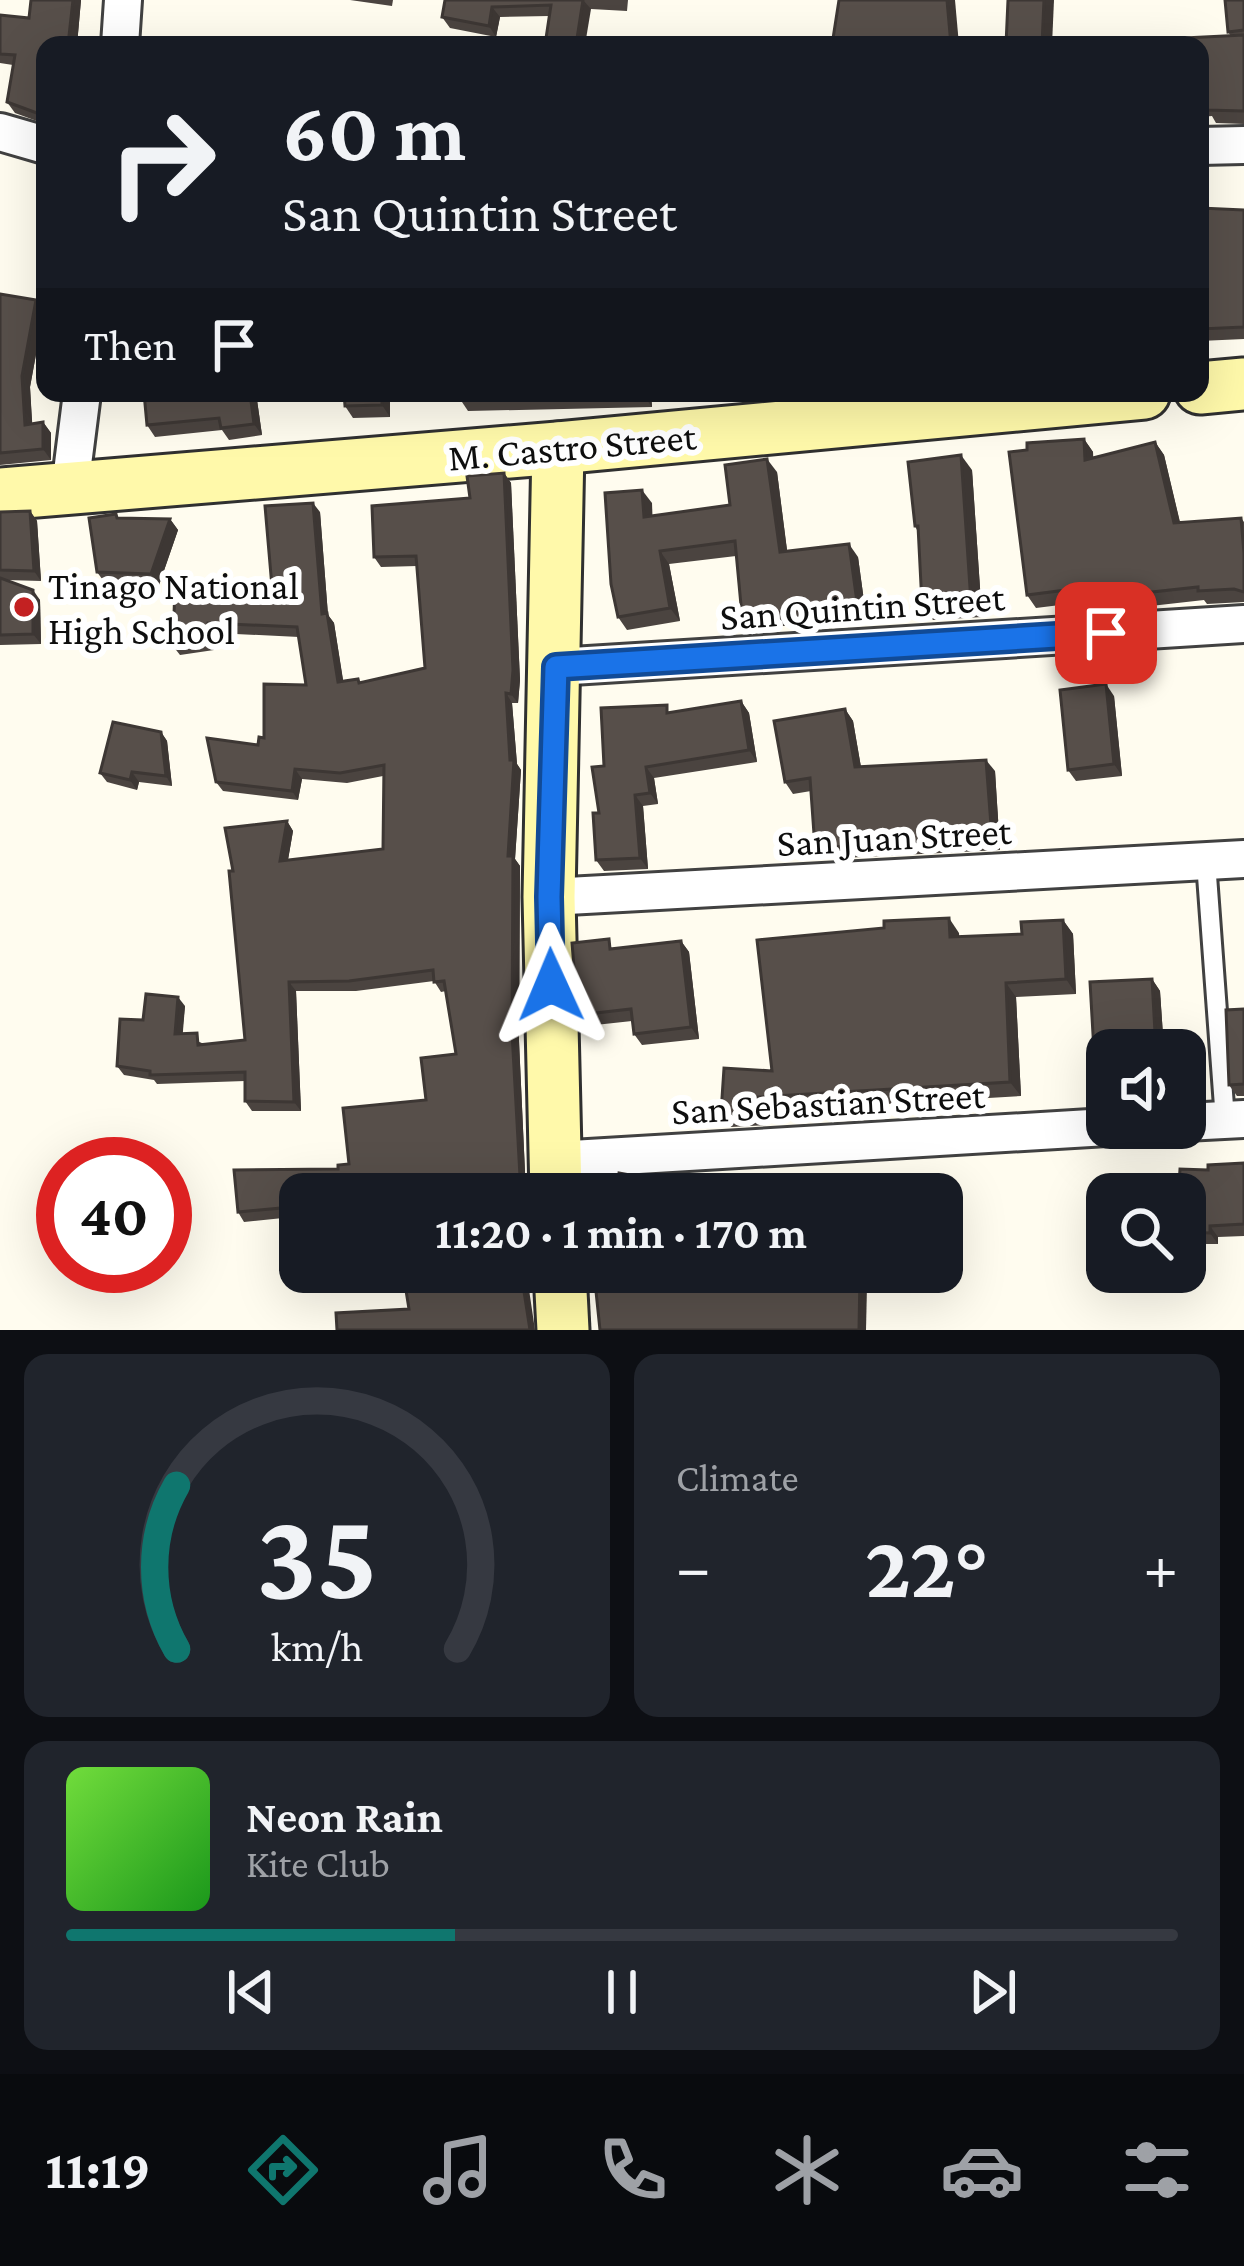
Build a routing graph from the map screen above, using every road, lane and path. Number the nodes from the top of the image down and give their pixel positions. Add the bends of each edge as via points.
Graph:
1 (123, 0) edge
2 (121, 36) edge
3 (0, 132) edge
4 (36, 142) edge
5 (1244, 145) edge
6 (1209, 146) edge
7 (1244, 384) edge
8 (1209, 387) edge
9 (81, 402) edge
10 (1048, 402) edge
11 (559, 448) junction
12 (70, 488) junction
13 (0, 494) edge
14 (1244, 624) edge
15 (556, 667) junction
16 (1244, 860) edge
17 (1206, 862) junction
18 (549, 897) junction
19 (1235, 1119) edge
20 (1086, 1129) edge
21 (556, 1173) edge
22 (600, 1173) edge
23 (561, 1293) edge
24 (563, 1330) edge

1 - 2 street
3 - 4 street
5 - 6 street
7 - 8 street
9 - 12 street
10 - 11 street, M. Castro Street
11 - 12 street, M. Castro Street
11 - 15 street
12 - 13 street, M. Castro Street
14 - 15 street, San Quintin Street
15 - 18 street
16 - 17 street, San Juan Street
17 - 18 street, San Juan Street
17 - 19 lane
18 - 21 street
20 - 22 street, San Sebastian Street
23 - 24 street

